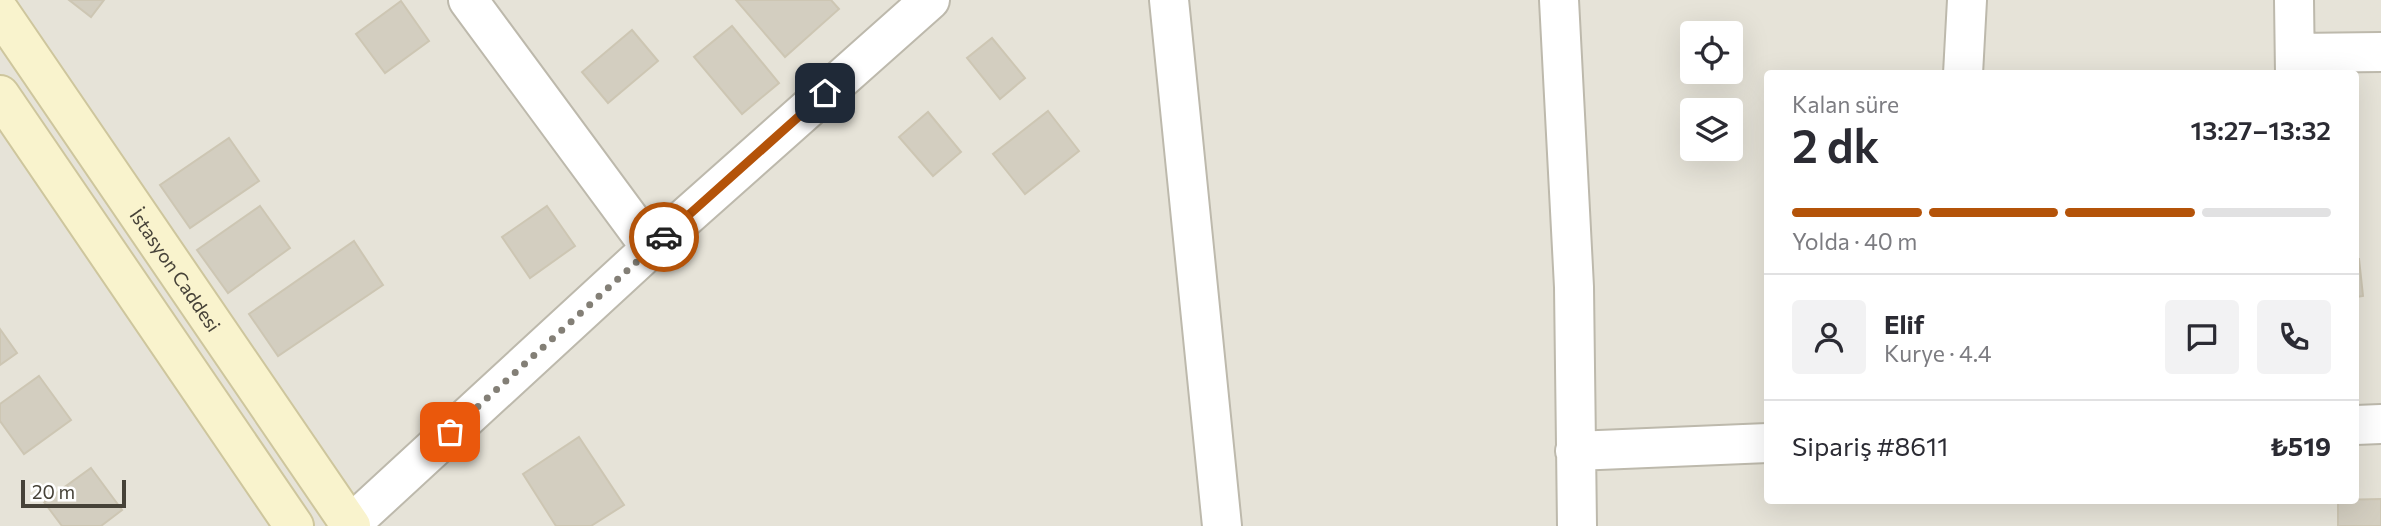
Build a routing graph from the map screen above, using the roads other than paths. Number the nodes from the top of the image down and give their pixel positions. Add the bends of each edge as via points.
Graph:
1 (468, 0) edge
2 (930, 0) edge
3 (1169, 0) edge
4 (1559, 0) edge
5 (1967, 0) edge
6 (2294, 0) edge
7 (0, 12) edge
8 (2381, 52) edge
9 (2295, 63) edge
10 (1963, 70) edge
11 (0, 95) edge
12 (651, 248) junction
13 (2381, 424) edge
14 (2359, 425) edge
15 (1764, 443) edge
16 (1575, 451) junction
17 (294, 526) edge
18 (350, 526) edge
19 (1222, 526) edge
20 (1577, 526) edge

1 - 12 street
2 - 12 street
3 - 19 street
4 - 16 street via 1574,287
5 - 10 street
6 - 9 street
7 - 18 main road, İstasyon Caddesi
8 - 9 street
11 - 17 main road
12 - 18 street
13 - 14 street
15 - 16 street
16 - 20 street

